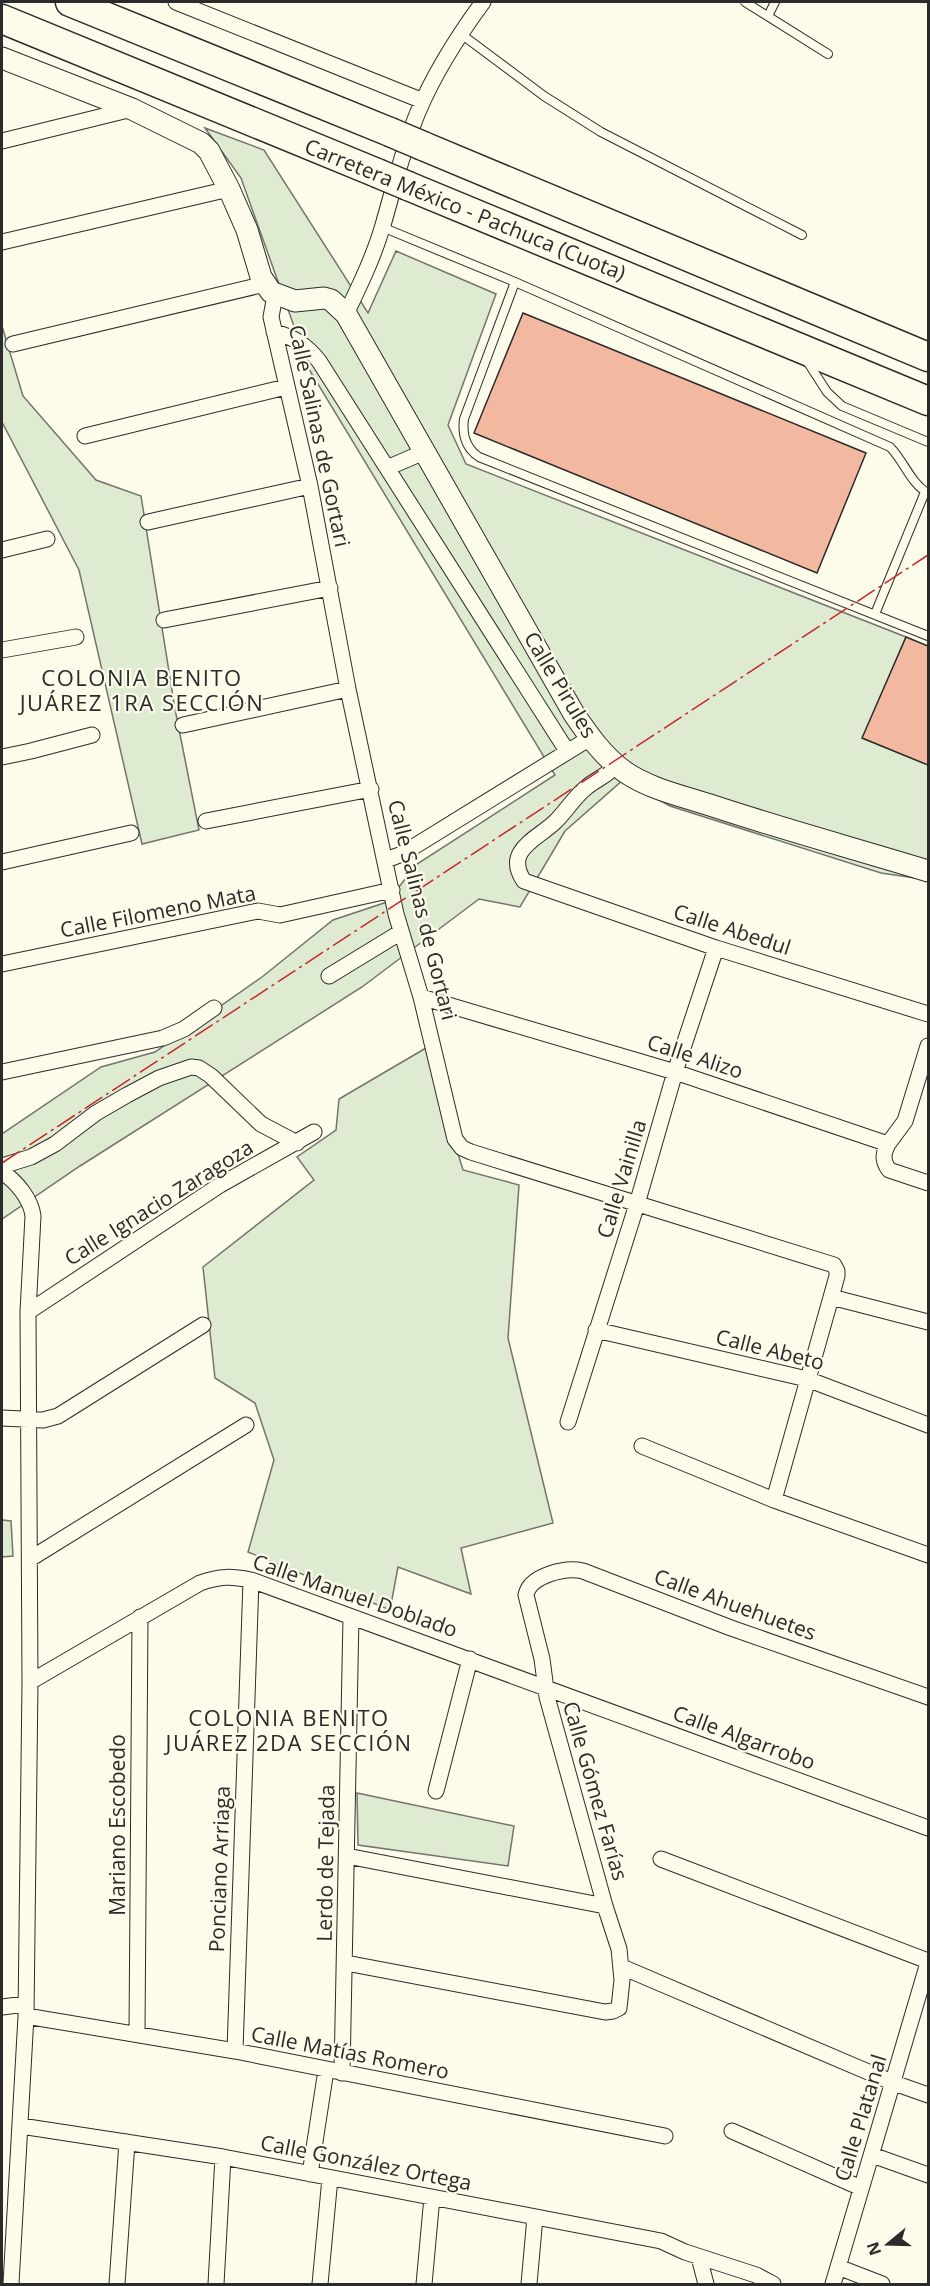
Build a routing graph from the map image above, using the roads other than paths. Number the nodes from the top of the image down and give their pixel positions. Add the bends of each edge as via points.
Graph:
1 (70, 2) edge
2 (176, 2) edge
3 (483, 2) edge
4 (745, 2) edge
5 (775, 2) edge
6 (768, 16) junction
7 (2, 19) edge
8 (460, 33) junction
9 (828, 54) dead end
10 (2, 57) edge
11 (423, 101) junction
12 (132, 110) junction
13 (2, 141) edge
14 (229, 189) junction
15 (382, 227) junction
16 (802, 235) dead end
17 (2, 242) edge
18 (515, 282) junction
19 (270, 290) junction
20 (346, 314) junction
21 (274, 332) junction
22 (13, 344) dead end
23 (798, 348) junction
24 (928, 357) edge
25 (286, 387) junction
26 (928, 401) edge
27 (85, 436) dead end
28 (928, 442) edge
29 (424, 452) junction
30 (387, 468) junction
31 (310, 486) junction
32 (927, 493) edge
33 (148, 522) dead end
34 (47, 539) dead end
35 (2, 550) edge
36 (330, 588) junction
37 (875, 614) junction
38 (164, 620) dead end
39 (928, 636) edge
40 (76, 637) dead end
41 (2, 650) edge
42 (348, 688) junction
43 (183, 725) dead end
44 (92, 735) dead end
45 (590, 738) junction
46 (567, 751) junction
47 (2, 757) edge
48 (615, 764) junction
49 (371, 789) junction
50 (206, 821) dead end
51 (131, 833) dead end
52 (386, 860) junction
53 (2, 862) edge
54 (928, 871) edge
55 (392, 890) junction
56 (401, 932) junction
57 (716, 948) junction
58 (2, 964) edge
59 (329, 976) dead end
60 (421, 996) junction
61 (214, 1008) dead end
62 (928, 1014) edge
63 (928, 1046) edge
64 (2, 1071) edge
65 (675, 1072) junction
66 (314, 1132) dead end
67 (297, 1143) junction
68 (888, 1144) junction
69 (2, 1166) edge
70 (2, 1172) edge
71 (928, 1183) edge
72 (638, 1204) junction
73 (831, 1297) junction
74 (28, 1312) junction
75 (928, 1323) edge
76 (203, 1325) dead end
77 (596, 1330) junction
78 (807, 1379) junction
79 (2, 1418) edge
80 (28, 1419) junction
81 (568, 1422) dead end
82 (246, 1425) dead end
83 (928, 1425) edge
84 (642, 1446) dead end
85 (774, 1500) junction
86 (928, 1555) edge
87 (30, 1559) junction
88 (251, 1580) junction
89 (529, 1586) joint
90 (140, 1617) junction
91 (351, 1617) junction
92 (470, 1659) junction
93 (30, 1682) junction
94 (545, 1687) junction
95 (928, 1697) edge
96 (436, 1791) dead end
97 (928, 1827) edge
98 (346, 1856) junction
99 (662, 1859) dead end
100 (605, 1906) junction
101 (928, 1962) edge
102 (346, 1963) junction
103 (622, 1967) junction
104 (2, 2007) edge
105 (26, 2010) junction
106 (137, 2034) junction
107 (234, 2051) junction
108 (326, 2070) junction
109 (342, 2073) junction
110 (894, 2082) junction
111 (928, 2095) edge
112 (21, 2126) junction
113 (732, 2131) dead end
114 (665, 2136) dead end
115 (127, 2142) junction
116 (872, 2155) junction
117 (223, 2157) junction
118 (310, 2174) junction
119 (928, 2175) edge
120 (330, 2178) junction
121 (861, 2188) junction
122 (432, 2197) junction
123 (535, 2217) junction
124 (699, 2257) junction
125 (838, 2267) junction
126 (11, 2284) edge
127 (117, 2284) edge
128 (216, 2284) edge
129 (320, 2284) edge
130 (424, 2284) edge
131 (529, 2284) edge
132 (706, 2284) edge
133 (773, 2284) edge
134 (834, 2284) edge
135 (882, 2284) edge

1 - 24 highway, Carretera México - Pachuca (Cuota), bridge
2 - 11 street
3 - 8 street
4 - 6 lane
5 - 6 lane
6 - 9 lane
7 - 23 highway, Carretera México - Pachuca (Cuota), bridge
8 - 11 street
8 - 16 lane via 544,96 601,132
10 - 12 street
11 - 15 street
12 - 13 street
12 - 14 street via 201,143
14 - 17 street
14 - 19 street
15 - 18 lane
15 - 20 street
18 - 32 lane via 891,447
18 - 37 lane via 464,419 465,437 473,452
19 - 20 street via 295,301 331,300
19 - 21 street, Calle Salinas de Gortari
19 - 22 street
20 - 29 street, Calle Pirules
21 - 25 street, Calle Salinas de Gortari
21 - 30 street, Calle Pirules via 299,341 319,360
23 - 26 highway, Carretera México - Pachuca (Cuota)
23 - 28 lane via 827,392 842,406
25 - 27 street
25 - 31 street, Calle Salinas de Gortari
29 - 30 street
29 - 45 street, Calle Pirules
30 - 46 street, Calle Pirules
31 - 33 street
31 - 36 street, Calle Salinas de Gortari
32 - 37 lane
34 - 35 street
36 - 38 street
36 - 42 street, Calle Salinas de Gortari
37 - 39 lane
40 - 41 street
42 - 43 street
42 - 49 street, Calle Salinas de Gortari
44 - 47 street
45 - 46 street
45 - 48 street, Calle Pirules
46 - 52 street via 402,854
48 - 54 street, Calle Pirules via 638,779 671,792
48 - 57 street, Calle Abedul via 522,850 517,870 524,881
49 - 50 street
49 - 52 street, Calle Salinas de Gortari
51 - 53 street
52 - 55 street, Calle Salinas de Gortari
55 - 56 street, Calle Salinas de Gortari
55 - 58 street, Calle Filomeno Mata via 280,915 258,911
56 - 59 street
56 - 60 street, Calle Salinas de Gortari
57 - 62 street, Calle Abedul
57 - 65 street, Calle Vainilla
60 - 65 street, Calle Alizo
60 - 72 street, Calle Salinas de Gortari via 458,1144 471,1152
61 - 64 street via 163,1038
63 - 68 street via 905,1121
65 - 68 street, Calle Alizo
65 - 72 street, Calle Vainilla
66 - 67 street, Calle Ignacio Zaragoza
67 - 69 street via 261,1124 211,1076 199,1068 186,1068 146,1084 27,1159
67 - 74 street, Calle Ignacio Zaragoza via 220,1185
68 - 71 street via 883,1160 889,1170
70 - 74 street via 27,1198 32,1210
72 - 73 street, Calle Salinas de Gortari via 830,1263 837,1276
72 - 77 street, Calle Vainilla
73 - 75 street
73 - 78 street
74 - 80 street
76 - 80 street via 63,1414 50,1419
77 - 78 street, Calle Abeto
77 - 81 street, Calle Vainilla
78 - 83 street, Calle Abeto
78 - 85 street
79 - 80 street
80 - 87 street
82 - 87 street
84 - 85 street
85 - 86 street
87 - 93 street
88 - 90 street, Calle Manuel Doblado via 231,1576 200,1583
88 - 91 street, Calle Manuel Doblado
88 - 107 street, Ponciano Arriaga
89 - 94 street, Calle Gómez Farías via 527,1602
89 - 95 street, Calle Ahuehuetes via 533,1581 564,1571 583,1571
90 - 93 street, Calle Manuel Doblado
90 - 106 street, Mariano Escobedo
91 - 92 street, Calle Manuel Doblado
91 - 98 street, Lerdo de Tejada
92 - 94 street, Calle Manuel Doblado
92 - 96 street
93 - 105 street
94 - 97 street, Calle Algarrobo
94 - 100 street, Calle Gómez Farías
98 - 100 street
98 - 102 street, Lerdo de Tejada
99 - 101 street
100 - 103 street, Calle Gómez Farías
101 - 110 street, Calle Platanal
102 - 103 street, Calle Gómez Farías via 605,2012 619,2007
102 - 109 street, Lerdo de Tejada
103 - 110 street
104 - 105 street, Calle Matías Romero
105 - 106 street, Calle Matías Romero
105 - 112 street
106 - 107 street, Calle Matías Romero
107 - 108 street, Calle Matías Romero
108 - 109 street, Calle Matías Romero
108 - 118 street
109 - 114 street, Calle Matías Romero
110 - 111 street
110 - 116 street, Calle Platanal
112 - 115 street, Calle González Ortega
112 - 126 street
113 - 121 street
115 - 117 street, Calle González Ortega
115 - 127 street
116 - 119 street
116 - 121 street, Calle Platanal
117 - 118 street, Calle González Ortega
117 - 128 street
118 - 120 street, Calle González Ortega
120 - 122 street, Calle González Ortega
120 - 129 street
121 - 125 street, Calle Platanal
122 - 123 street, Calle González Ortega
122 - 130 street
123 - 124 street, Calle González Ortega via 661,2241
123 - 131 street
124 - 132 street
124 - 133 street, Calle González Ortega
125 - 134 street, Calle Platanal
125 - 135 street

